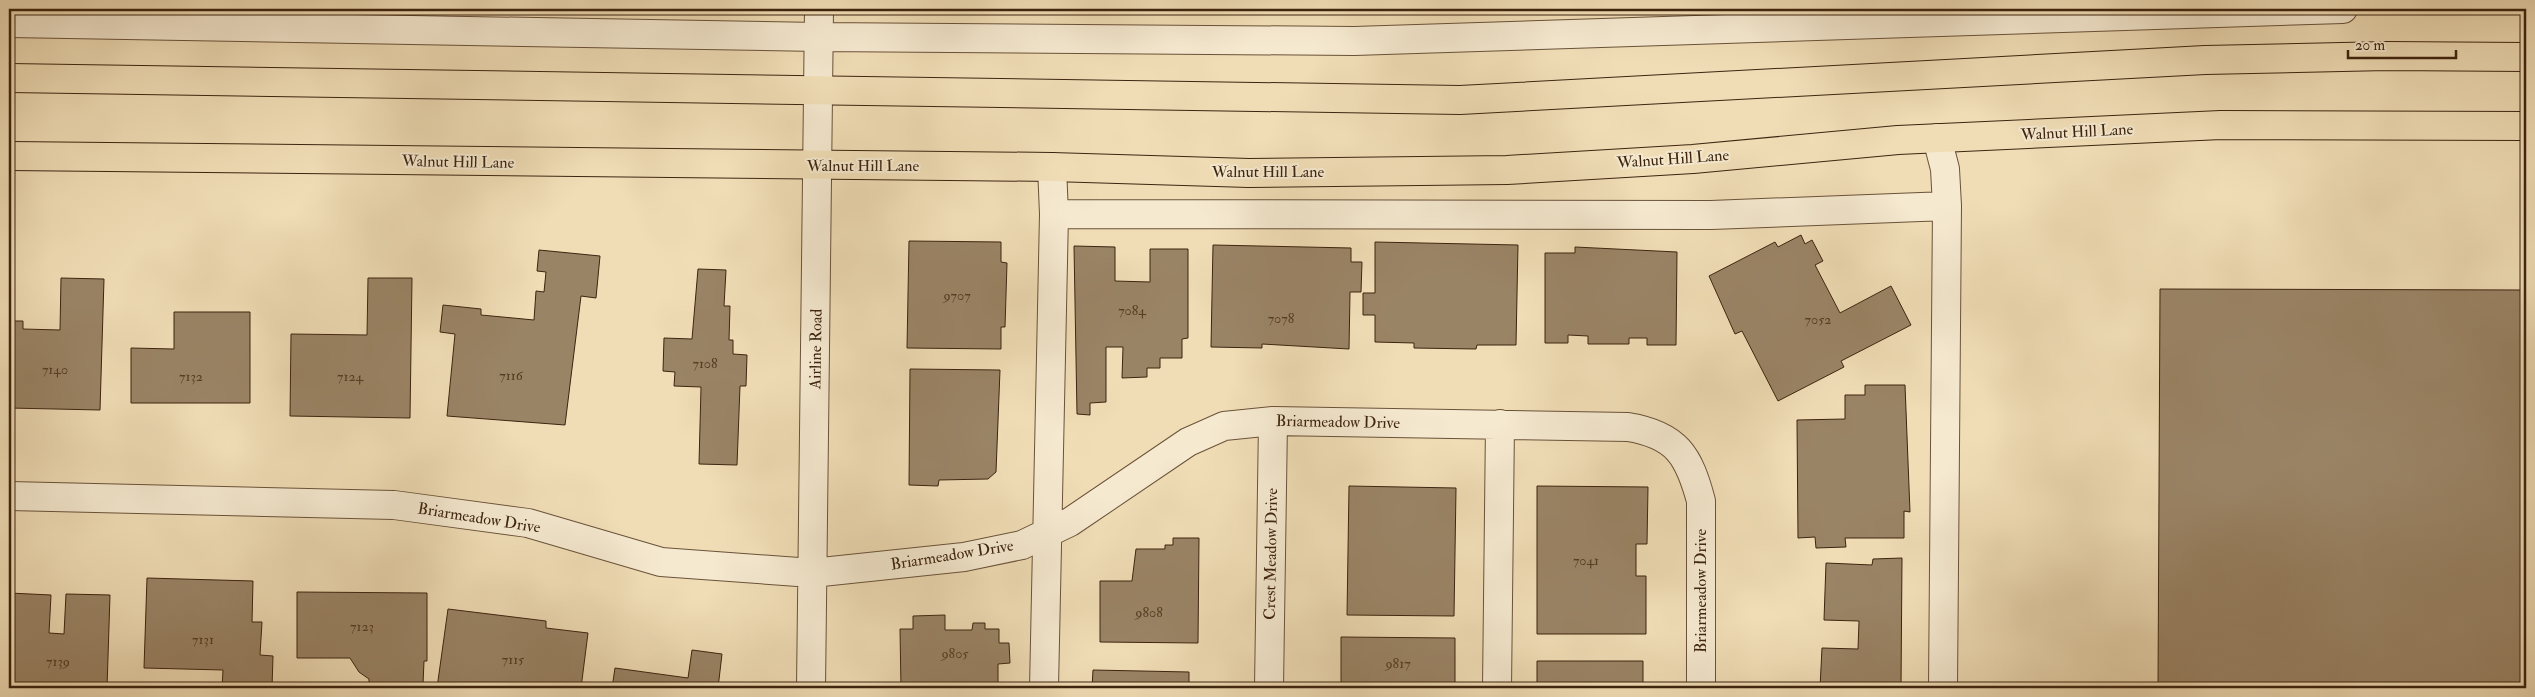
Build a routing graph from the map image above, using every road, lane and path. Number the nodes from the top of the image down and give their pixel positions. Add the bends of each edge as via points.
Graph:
1 (819, 9) edge
2 (2343, 9) edge
3 (9, 23) edge
4 (819, 37) junction
5 (2526, 57) edge
6 (9, 78) edge
7 (819, 89) junction
8 (2526, 126) edge
9 (1937, 138) junction
10 (9, 156) edge
11 (819, 166) junction
12 (1052, 167) junction
13 (1946, 206) junction
14 (1054, 214) junction
15 (1273, 421) junction
16 (1500, 424) junction
17 (9, 496) edge
18 (1046, 532) junction
19 (812, 573) junction
20 (811, 688) edge
21 (1044, 688) edge
22 (1269, 688) edge
23 (1496, 688) edge
24 (1701, 688) edge
25 (1943, 688) edge

1 - 4 street, Airline Road
2 - 4 street via 1354,41
3 - 4 street
4 - 7 street, Airline Road
5 - 7 main road via 2205,60 1460,100
6 - 7 main road
7 - 11 street, Airline Road
8 - 9 main road, Walnut Hill Lane via 2221,125
9 - 12 main road, Walnut Hill Lane via 1693,159 1507,170 1249,173
9 - 13 street via 1945,169
10 - 11 main road, Walnut Hill Lane
11 - 12 main road, Walnut Hill Lane
11 - 19 street, Airline Road
12 - 14 street
13 - 14 street via 1711,215
13 - 25 street
14 - 18 street
15 - 16 street, Briarmeadow Drive
15 - 18 street, Briarmeadow Drive via 1224,426 1188,442 1070,522
15 - 22 street, Crest Meadow Drive
16 - 23 street
16 - 24 street, Briarmeadow Drive via 1649,430 1667,438 1685,456 1694,473 1701,501
17 - 19 street, Briarmeadow Drive via 394,505 528,523 661,562
18 - 19 street, Briarmeadow Drive via 1022,545 964,557
18 - 21 street
19 - 20 street, Airline Road

